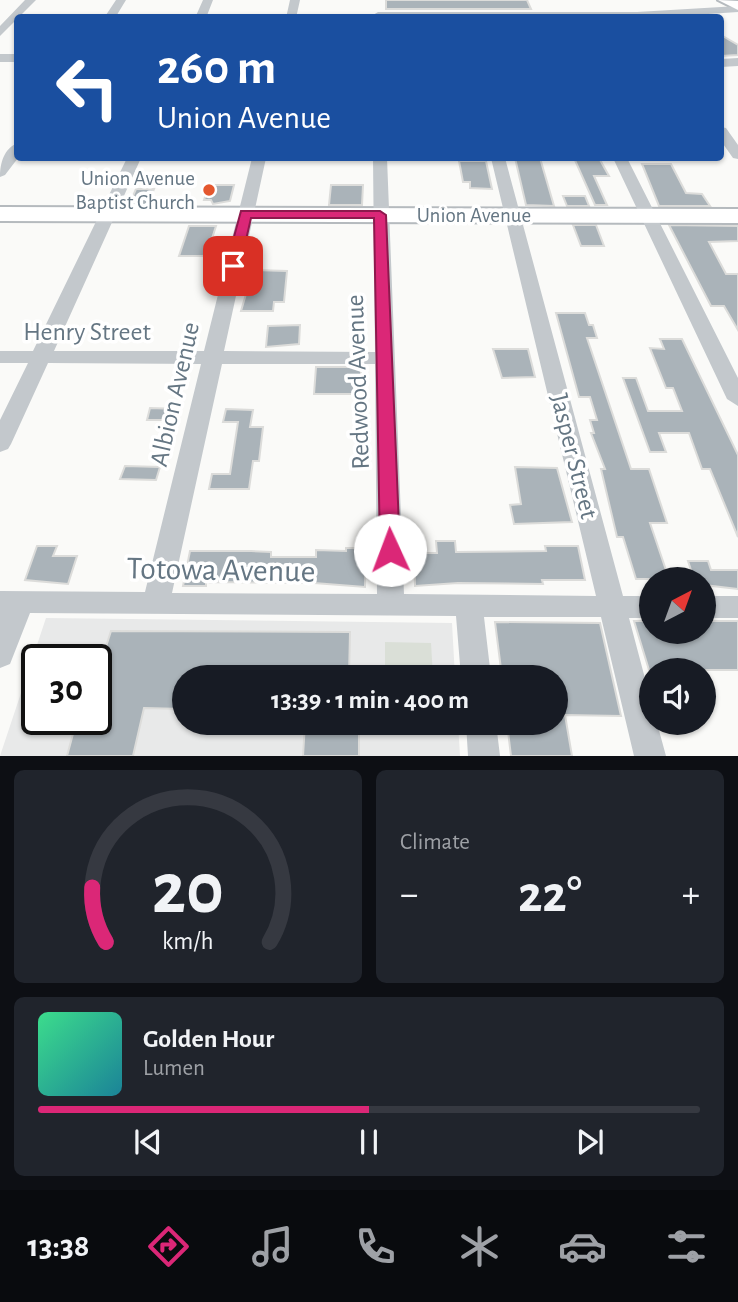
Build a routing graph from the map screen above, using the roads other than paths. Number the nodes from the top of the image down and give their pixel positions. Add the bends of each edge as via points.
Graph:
1 (31, 0) edge
2 (725, 0) edge
3 (738, 7) edge
4 (18, 14) edge
5 (666, 14) edge
6 (14, 18) edge
7 (0, 33) edge
8 (724, 135) edge
9 (14, 153) edge
10 (738, 155) edge
11 (133, 161) edge
12 (257, 161) edge
13 (380, 161) edge
14 (499, 161) edge
15 (622, 161) edge
16 (0, 172) edge
17 (0, 214) edge
18 (107, 214) junction
19 (246, 214) junction
20 (380, 215) junction
21 (512, 215) junction
22 (649, 215) junction
23 (738, 216) edge
24 (0, 357) edge
25 (40, 357) junction
26 (211, 358) junction
27 (384, 358) junction
28 (738, 399) edge
29 (0, 444) edge
30 (10, 602) edge
31 (156, 603) junction
32 (391, 605) junction
33 (469, 606) junction
34 (612, 607) junction
35 (639, 607) edge
36 (716, 607) edge
37 (738, 607) edge
38 (0, 656) edge
39 (475, 665) edge
40 (482, 735) edge
41 (484, 756) edge
42 (650, 756) edge

1 - 4 street
2 - 3 main road
3 - 5 street
6 - 7 street
8 - 10 street
9 - 16 street
11 - 18 street
12 - 19 street, Albion Avenue
13 - 20 street, Redwood Avenue
14 - 21 street, Jasper Street
15 - 22 street
17 - 18 main road, Union Avenue
18 - 19 main road, Union Avenue
18 - 25 street
19 - 20 main road, Union Avenue
19 - 26 street, Albion Avenue
20 - 21 main road, Union Avenue
20 - 27 street, Redwood Avenue
21 - 22 main road, Union Avenue
21 - 34 street, Jasper Street
22 - 23 main road, Union Avenue
22 - 28 street
24 - 25 street, Henry Street
25 - 26 street, Henry Street
25 - 29 street
26 - 27 street, Henry Street
26 - 31 street, Albion Avenue
27 - 32 street, Redwood Avenue
30 - 31 street, Totowa Avenue
30 - 38 street
31 - 32 street, Totowa Avenue
32 - 33 street, Totowa Avenue
33 - 34 street, Totowa Avenue
33 - 39 street
34 - 35 street, Totowa Avenue
34 - 42 street, Jasper Street
36 - 37 street
40 - 41 street

